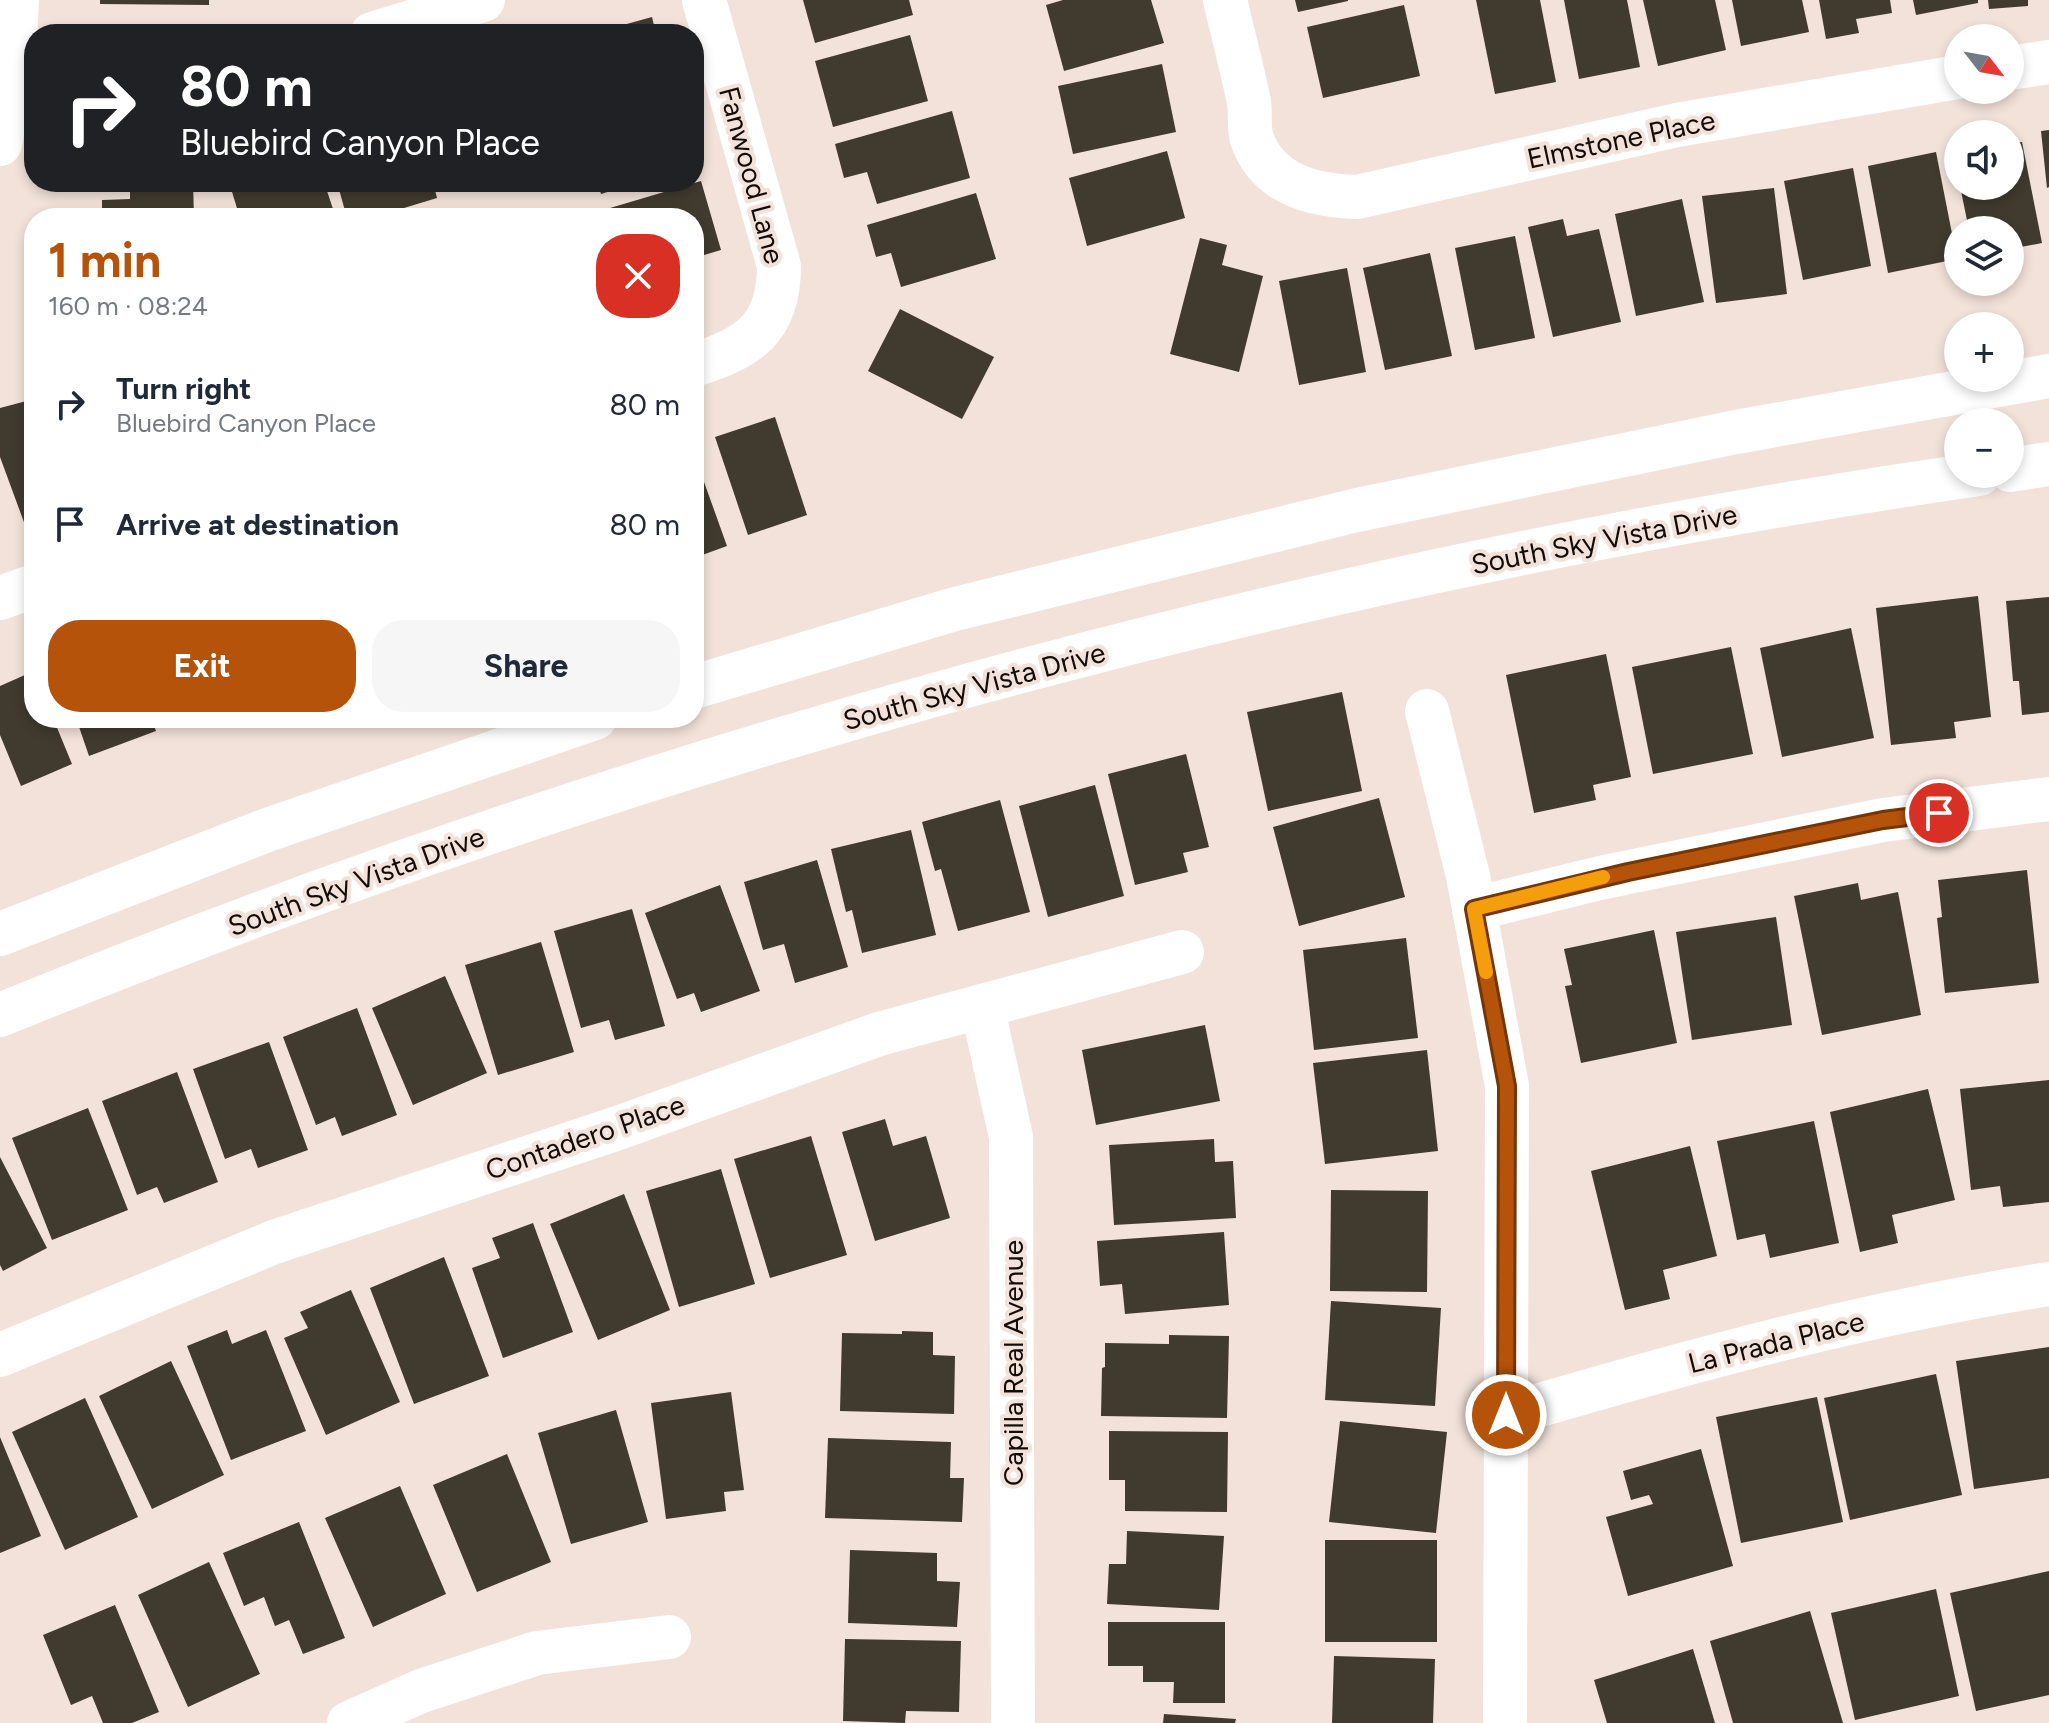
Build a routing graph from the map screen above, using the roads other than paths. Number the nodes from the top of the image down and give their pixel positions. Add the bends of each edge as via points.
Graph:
1 (17, 0) edge
2 (483, 0) edge
3 (704, 0) edge
4 (1225, 0) edge
5 (405, 24) edge
6 (2049, 62) edge
7 (24, 66) edge
8 (2024, 66) edge
9 (1944, 79) edge
10 (0, 144) edge
11 (704, 362) edge
12 (2049, 376) edge
13 (2049, 464) edge
14 (2024, 468) edge
15 (1944, 480) edge
16 (24, 590) edge
17 (0, 598) edge
18 (704, 684) edge
19 (1427, 711) dead end
20 (566, 728) edge
21 (2049, 799) edge
22 (1474, 909) junction
23 (0, 934) edge
24 (1182, 952) dead end
25 (982, 1006) junction
26 (0, 1015) edge
27 (2049, 1284) edge
28 (0, 1355) edge
29 (1506, 1415) junction
30 (669, 1637) dead end
31 (349, 1723) edge
32 (1013, 1723) edge
33 (1505, 1723) edge

1 - 7 street
2 - 5 street
3 - 11 street, Fanwood Lane via 779,266 775,305 766,323 736,351
4 - 9 street, Elmstone Place via 1258,154 1287,183 1333,196 1357,197 1677,125
6 - 8 street
7 - 10 street
12 - 18 street via 1736,432 1357,510 955,609
13 - 14 street
15 - 26 street, South Sky Vista Drive via 1692,521 1380,583 926,697 536,817
16 - 17 street
19 - 22 street
20 - 23 street via 267,830
21 - 22 street via 1883,820
22 - 29 street via 1507,1086
24 - 25 street, Contadero Place
25 - 28 street, Contadero Place via 879,1034 618,1128 274,1242
25 - 32 street, Capilla Real Avenue via 1011,1137
27 - 29 street, La Prada Place via 1747,1346
29 - 33 street
30 - 31 street via 537,1653 421,1691

